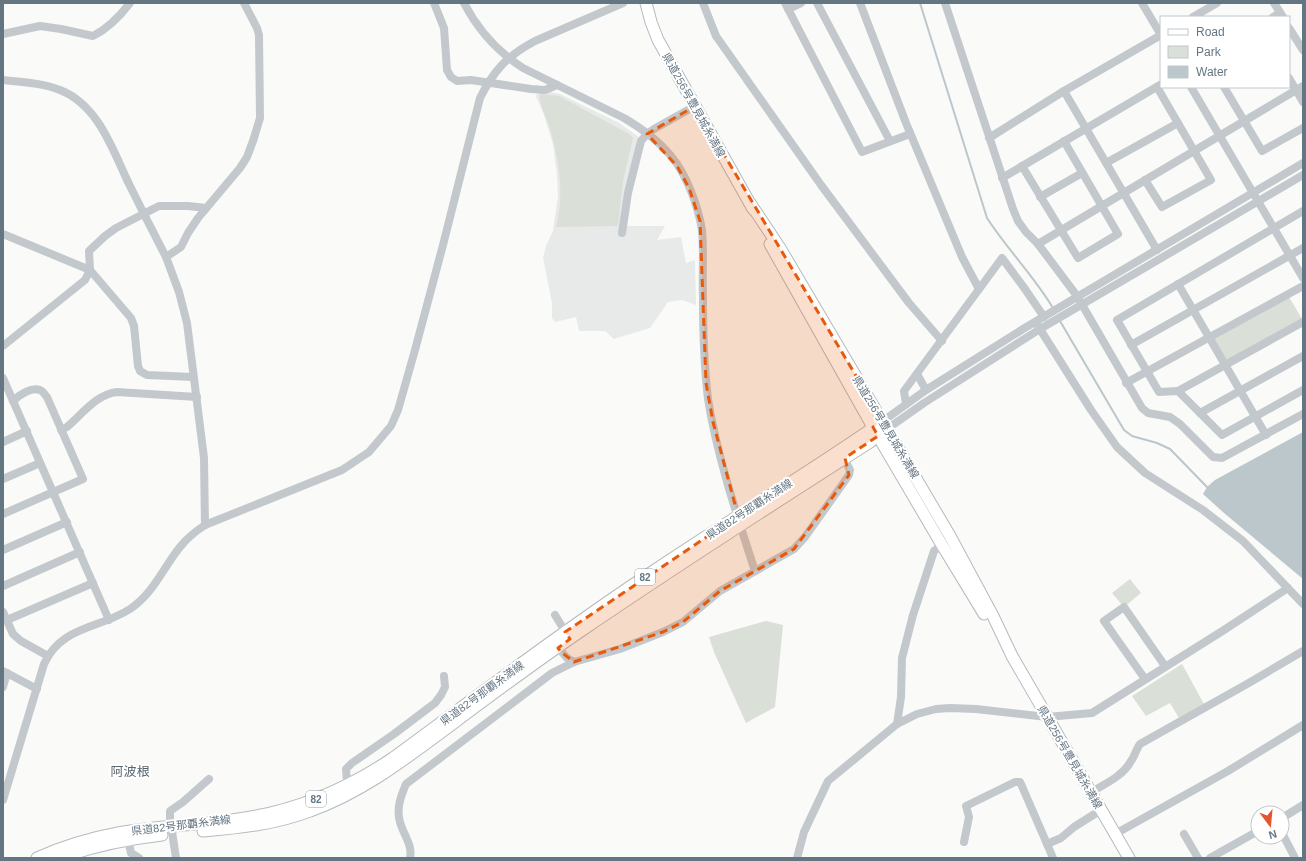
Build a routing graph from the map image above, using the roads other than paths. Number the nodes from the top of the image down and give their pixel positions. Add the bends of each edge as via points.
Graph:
1 (130, 3) edge
2 (244, 3) edge
3 (434, 3) edge
4 (464, 3) edge
5 (623, 3) edge
6 (646, 3) edge
7 (703, 3) edge
8 (801, 3) edge
9 (817, 3) edge
10 (860, 3) edge
11 (945, 3) edge
12 (1142, 3) edge
13 (1217, 3) edge
14 (1274, 3) edge
15 (787, 6) edge
16 (1195, 16) edge
17 (1278, 16) edge
18 (1290, 30) edge
19 (1160, 33) edge
20 (3, 34) edge
21 (1160, 36) edge
22 (1303, 50) edge
23 (508, 59) junction
24 (1290, 79) edge
25 (3, 80) edge
26 (487, 84) junction
27 (556, 85) junction
28 (1159, 86) edge
29 (1160, 88) edge
30 (1193, 88) edge
31 (1226, 88) edge
32 (1300, 88) edge
33 (1064, 91) junction
34 (1303, 102) edge
35 (695, 106) junction
36 (1244, 122) junction
37 (1178, 123) junction
38 (1086, 128) junction
39 (1303, 128) edge
40 (647, 134) junction
41 (910, 134) junction
42 (1220, 136) junction
43 (989, 138) junction
44 (1064, 141) junction
45 (890, 142) junction
46 (1194, 151) junction
47 (1106, 163) junction
48 (1303, 163) edge
49 (1022, 166) junction
50 (1082, 173) junction
51 (1303, 175) edge
52 (1002, 178) junction
53 (1145, 180) junction
54 (1123, 193) junction
55 (1254, 193) junction
56 (1040, 196) junction
57 (1259, 202) junction
58 (750, 203) junction
59 (1102, 206) junction
60 (206, 208) junction
61 (1303, 211) edge
62 (1274, 228) junction
63 (1060, 230) junction
64 (622, 233) dead end
65 (3, 234) edge
66 (1038, 244) junction
67 (1303, 248) edge
68 (1157, 250) junction
69 (1290, 255) junction
70 (166, 257) junction
71 (90, 270) junction
72 (1303, 278) edge
73 (1178, 284) junction
74 (1303, 286) edge
75 (979, 289) junction
76 (1077, 296) junction
77 (1082, 304) junction
78 (1193, 310) junction
79 (1047, 318) junction
80 (1303, 322) edge
81 (1038, 325) junction
82 (1210, 338) junction
83 (942, 341) junction
84 (1131, 345) junction
85 (3, 346) edge
86 (1303, 356) edge
87 (1225, 364) junction
88 (1147, 372) junction
89 (917, 374) junction
90 (194, 377) junction
91 (3, 378) edge
92 (1126, 383) junction
93 (926, 390) junction
94 (1240, 390) junction
95 (1303, 390) edge
96 (1178, 391) junction
97 (197, 396) junction
98 (13, 400) junction
99 (906, 404) junction
100 (1200, 413) junction
101 (1303, 414) edge
102 (1256, 416) junction
103 (885, 425) junction
104 (61, 430) junction
105 (27, 431) junction
106 (876, 432) junction
107 (1266, 435) junction
108 (3, 442) edge
109 (842, 454) junction
110 (40, 463) junction
111 (3, 479) edge
112 (53, 492) junction
113 (3, 514) edge
114 (740, 521) junction
115 (67, 522) junction
116 (205, 525) junction
117 (942, 545) junction
118 (3, 550) edge
119 (80, 552) junction
120 (755, 571) junction
121 (93, 583) junction
122 (3, 586) edge
123 (1288, 588) junction
124 (1303, 604) edge
125 (3, 612) edge
126 (555, 615) dead end
127 (7, 620) junction
128 (109, 620) junction
129 (568, 635) junction
130 (555, 644) junction
131 (1303, 651) edge
132 (48, 656) junction
133 (1012, 656) junction
134 (574, 662) junction
135 (1165, 666) junction
136 (5, 672) edge
137 (444, 676) dead end
138 (1145, 679) junction
139 (3, 687) edge
140 (37, 689) junction
141 (1047, 717) junction
142 (897, 724) junction
143 (1303, 725) edge
144 (209, 779) dead end
145 (351, 788) junction
146 (1091, 792) junction
147 (3, 800) edge
148 (1303, 805) edge
149 (1101, 810) junction
150 (1290, 813) edge
151 (1115, 834) junction
152 (1184, 834) dead end
153 (1250, 836) edge
154 (128, 840) junction
155 (964, 842) dead end
156 (1047, 844) junction
157 (1288, 845) edge
158 (37, 858) edge
159 (60, 858) edge
160 (139, 858) edge
161 (176, 858) edge
162 (410, 858) edge
163 (797, 858) edge
164 (1053, 858) edge
165 (1129, 858) edge
166 (1198, 858) edge
167 (1210, 858) edge
168 (1295, 858) edge

1 - 20 street via 118,18 93,36 40,26
2 - 60 street via 259,35 260,118 247,157
3 - 26 street via 444,28 447,70 451,77 457,81 470,80
4 - 23 street via 477,25
5 - 23 street via 535,41
6 - 35 main road, 県道256号豊見城糸満線 via 658,40
7 - 83 street via 716,36 820,185 909,303
8 - 15 street
9 - 45 street
10 - 41 street
11 - 43 street
12 - 19 street
13 - 16 street
14 - 17 street
15 - 45 street via 862,152
18 - 22 street
21 - 33 street
23 - 26 street via 498,67
23 - 27 street
24 - 32 street
25 - 70 street, bridge via 61,90 86,107 105,134
26 - 27 street via 545,90
26 - 116 street via 480,98 415,350 391,426 368,452 342,470
27 - 40 street via 624,118
28 - 38 street
29 - 37 street
30 - 42 street
31 - 36 street
32 - 34 street
32 - 36 street
33 - 38 street
33 - 43 street
35 - 40 street
35 - 58 main road, 県道256号豊見城糸満線
36 - 39 street via 1262,151
36 - 42 street
37 - 46 street
37 - 47 street
38 - 44 street
38 - 47 street
40 - 64 street via 641,141 628,193
40 - 114 street via 671,156 692,194 700,221 706,383 729,487
41 - 45 street
41 - 75 street via 962,257
42 - 46 street
42 - 55 street
43 - 52 street
44 - 49 street
44 - 50 street
46 - 53 street
46 - 53 street via 1211,180 1162,207
47 - 54 street
48 - 55 street
49 - 52 street
49 - 56 street
50 - 56 street
50 - 59 street
51 - 57 street
52 - 66 street via 1018,221
53 - 54 street
54 - 59 street
54 - 68 street
55 - 57 street
55 - 68 street
56 - 63 street
57 - 62 street
57 - 77 street
58 - 103 main road, 県道256号豊見城糸満線 via 780,248
58 - 106 main road, 県道256号豊見城糸満線 via 773,251
59 - 63 street
59 - 63 street via 1118,234 1078,258
60 - 70 street via 181,247
60 - 71 street via 159,206 116,228 89,251
61 - 62 street
62 - 69 street
62 - 73 street
63 - 66 street
65 - 71 street
66 - 76 street
67 - 69 street
68 - 76 street
69 - 72 street
69 - 78 street
70 - 90 street via 187,323
71 - 85 street via 85,280
71 - 90 street via 131,318 140,372 147,375
73 - 78 street
73 - 84 street via 1117,320
74 - 82 street
75 - 79 street via 1002,258
75 - 83 street
76 - 77 street
76 - 79 street
77 - 79 street via 1071,311
77 - 92 street
78 - 82 street
78 - 84 street
79 - 81 street
80 - 87 street
81 - 93 street
81 - 103 street via 924,403
81 - 123 street via 1117,448 1145,473 1203,510 1243,542
82 - 87 street
82 - 88 street
83 - 89 street
84 - 88 street
86 - 94 street
87 - 94 street
87 - 96 street
88 - 92 street
88 - 96 street via 1159,392
89 - 93 street
89 - 99 street via 904,391
90 - 97 street
91 - 98 street
92 - 107 street via 1142,408 1148,413 1170,417 1180,424 1213,458 1222,458
93 - 99 street
94 - 100 street
94 - 102 street
95 - 102 street
96 - 100 street
97 - 104 street via 109,393
97 - 116 street via 204,458
98 - 104 street via 18,395 34,390 41,391 47,397
98 - 105 street
99 - 103 street
100 - 102 street via 1222,435
101 - 107 street
102 - 107 street
103 - 106 main road, 県道82号那覇糸満線 / 82
103 - 133 main road, 県道256号豊見城糸満線 via 950,536
104 - 112 street via 82,479
105 - 108 street
105 - 110 street
106 - 109 main road, 県道82号那覇糸満線 / 82
106 - 117 main road, 県道256号豊見城糸満線
109 - 114 main road, 県道82号那覇糸満線 / 82
109 - 120 street via 850,470 849,475 804,537 794,550
110 - 111 street
110 - 112 street
112 - 113 street
112 - 115 street
114 - 120 street
114 - 129 main road, 県道82号那覇糸満線 / 82 via 650,573
115 - 118 street
115 - 119 street
116 - 128 street via 179,548 142,599
117 - 133 main road, 県道256号豊見城糸満線
117 - 142 street via 934,551 902,658 902,685
119 - 121 street
119 - 122 street
120 - 134 street via 720,591 683,622 620,649
121 - 127 street
121 - 128 street
123 - 124 street
123 - 135 street
125 - 127 street
126 - 129 street
127 - 132 street via 13,634
128 - 132 street via 67,636
129 - 130 main road, 県道82号那覇糸満線 / 82
130 - 134 street
130 - 145 main road, 県道82号那覇糸満線 / 82
131 - 146 street via 1140,744 1120,774
132 - 140 street
133 - 141 main road, 県道256号豊見城糸満線
134 - 162 street via 552,673 406,784 400,800 399,821 410,848
135 - 138 street
135 - 138 street via 1124,608 1104,621
136 - 139 street
136 - 140 street
137 - 145 street via 445,687 435,703 346,769
138 - 141 street via 1092,713
140 - 147 street
141 - 142 street via 950,708 917,714
141 - 146 main road, 県道256号豊見城糸満線
142 - 163 street via 828,782 804,832
143 - 151 street via 1228,771
144 - 161 street, bridge via 170,811
145 - 154 main road, 県道82号那覇糸満線 / 82 via 311,811 274,822
145 - 158 main road, 県道82号那覇糸満線 / 82 via 269,813 214,823 117,833 78,843
146 - 149 main road, 県道256号豊見城糸満線
148 - 150 street
149 - 151 main road, 県道256号豊見城糸満線
149 - 156 street via 1061,838
151 - 165 main road, 県道256号豊見城糸満線
152 - 166 street
153 - 167 street
154 - 159 main road, 県道82号那覇糸満線 / 82
154 - 160 street via 131,853
155 - 156 street via 969,817 966,806 1015,782 1020,782
156 - 164 street
157 - 168 street

